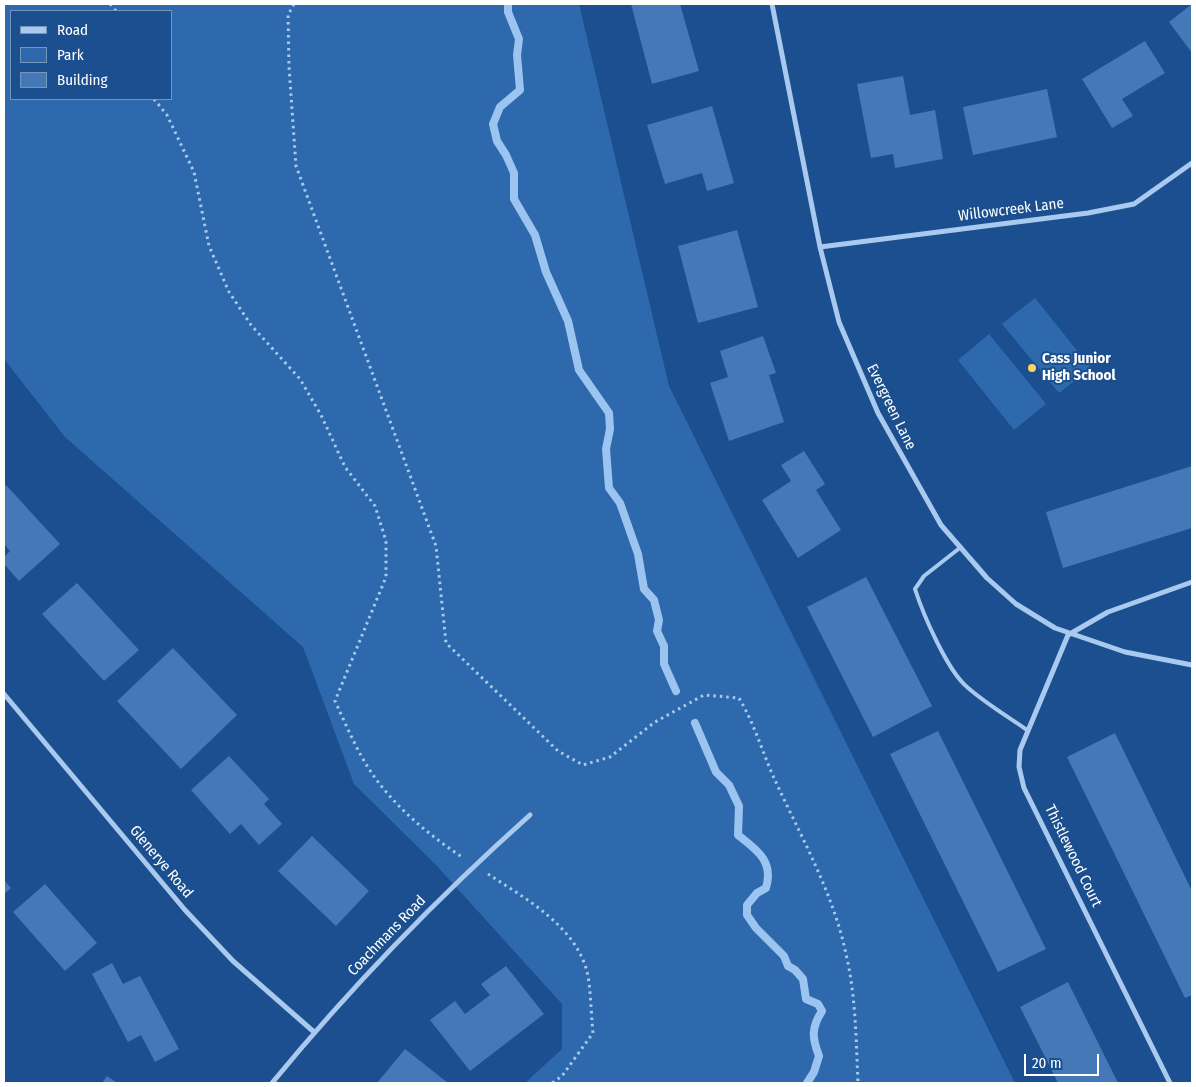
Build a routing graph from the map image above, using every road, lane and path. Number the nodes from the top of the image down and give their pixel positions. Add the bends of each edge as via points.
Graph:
1 (294, 4) edge
2 (772, 4) edge
3 (155, 100) edge
4 (1192, 163) edge
5 (820, 247) junction
6 (961, 547) junction
7 (1192, 582) edge
8 (1068, 634) junction
9 (1192, 665) edge
10 (4, 694) edge
11 (1026, 730) junction
12 (530, 815) dead end
13 (474, 865) junction
14 (314, 1032) junction
15 (272, 1083) edge
16 (552, 1083) edge
17 (858, 1083) edge
18 (1170, 1083) edge

1 - 17 path via 288,15 288,66 296,166 436,546 446,643 558,750 583,765 610,756 655,722 704,695 739,698 817,865 846,953 855,1003
2 - 5 street, Evergreen Lane
3 - 13 path via 167,115 194,172 209,246 229,292 251,326 300,379 345,467 375,506 386,541 386,577 335,701 356,747 379,783 408,815
4 - 5 street, Willowcreek Lane via 1134,204 1088,213
5 - 6 street, Evergreen Lane via 840,322 878,413 941,524
6 - 8 street, Evergreen Lane via 987,578 1016,604
6 - 11 lane via 924,576 915,589 921,607 949,664 965,686
7 - 8 street via 1108,612
8 - 9 street, Evergreen Lane via 1125,652
8 - 11 street, Thistlewood Court
10 - 14 street, Glenerye Road via 185,910 233,961
11 - 18 street, Thistlewood Court via 1020,750 1024,788
12 - 13 street, Coachmans Road
13 - 14 street, Coachmans Road via 389,949
13 - 16 path via 530,901 561,927 577,949 588,975 593,1033 562,1076
14 - 15 street, Coachmans Road

